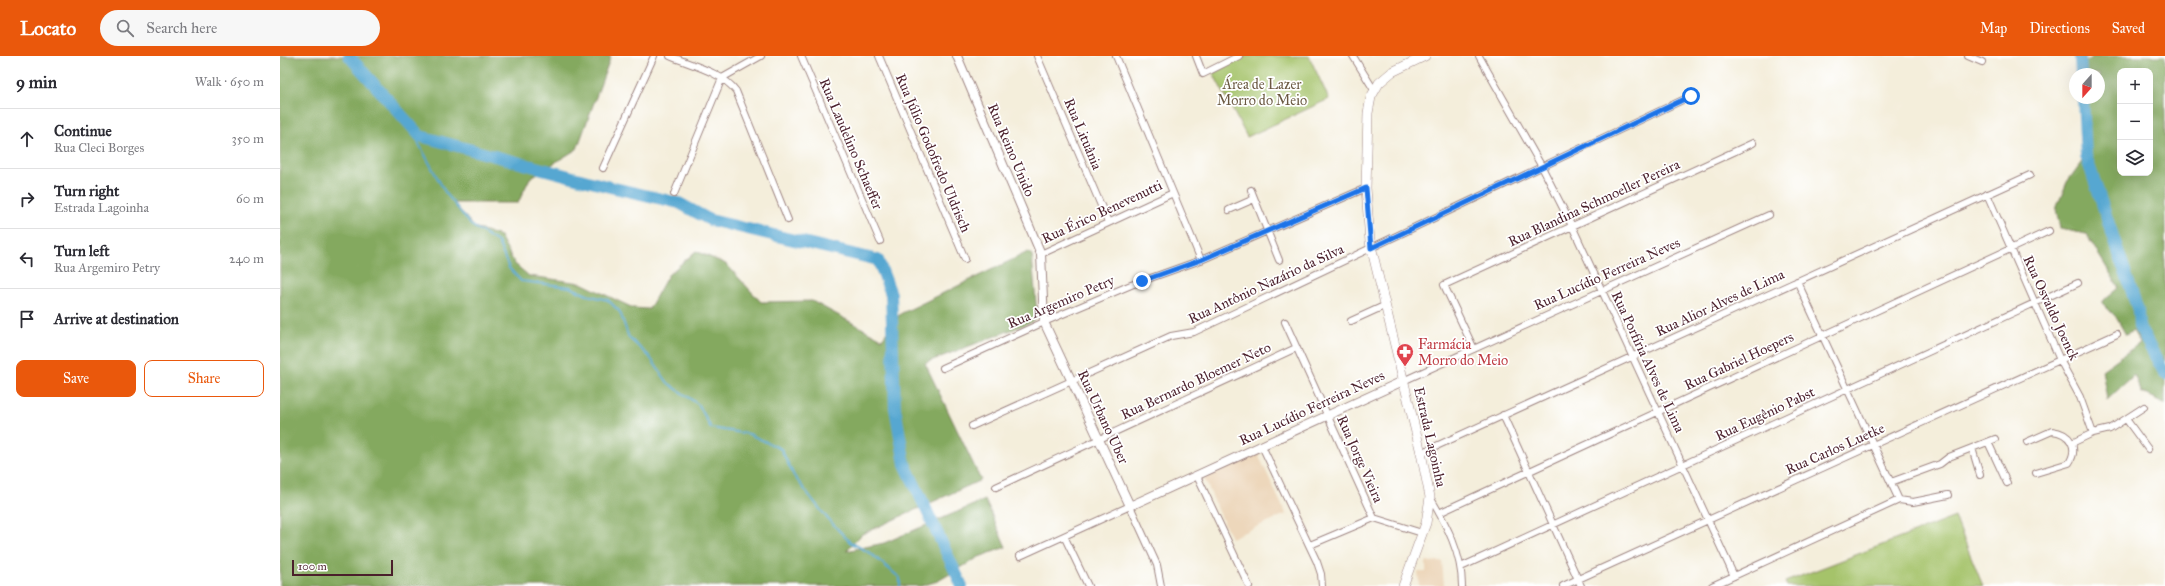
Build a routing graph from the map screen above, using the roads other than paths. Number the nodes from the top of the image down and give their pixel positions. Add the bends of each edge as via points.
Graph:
1 (654, 56) edge
2 (670, 56) edge
3 (761, 56) edge
4 (801, 56) edge
5 (879, 56) edge
6 (957, 56) edge
7 (1036, 56) edge
8 (1116, 56) edge
9 (1196, 56) edge
10 (1240, 56) edge
11 (1353, 56) edge
12 (1425, 56) edge
13 (1479, 56) edge
14 (1968, 56) edge
15 (1982, 62) dead end
16 (722, 78) junction
17 (1374, 90) junction
18 (1691, 96) dead end
19 (1753, 143) dead end
20 (1542, 167) junction
21 (603, 168) dead end
22 (2030, 175) dead end
23 (1366, 188) junction
24 (1251, 190) dead end
25 (1173, 193) junction
26 (674, 194) dead end
27 (1987, 194) junction
28 (1254, 199) junction
29 (1230, 210) dead end
30 (1769, 215) dead end
31 (788, 220) dead end
32 (1108, 222) junction
33 (1572, 226) junction
34 (1267, 231) junction
35 (2049, 231) dead end
36 (880, 241) dead end
37 (1371, 248) junction
38 (2011, 248) junction
39 (1041, 254) junction
40 (965, 259) dead end
41 (1201, 260) junction
42 (1279, 260) dead end
43 (1796, 281) junction
44 (2078, 283) dead end
45 (1602, 290) junction
46 (2035, 303) junction
47 (1384, 306) junction
48 (1351, 321) dead end
49 (1044, 322) junction
50 (1285, 322) dead end
51 (2117, 334) dead end
52 (1822, 336) junction
53 (1296, 348) junction
54 (1474, 349) junction
55 (1632, 356) junction
56 (2060, 360) junction
57 (943, 368) dead end
58 (1072, 381) junction
59 (1403, 381) junction
60 (1847, 389) junction
61 (2144, 407) dead end
62 (1658, 412) junction
63 (1503, 415) junction
64 (1328, 416) junction
65 (2126, 419) junction
66 (972, 426) dead end
67 (2093, 433) junction
68 (1099, 439) junction
69 (1995, 439) dead end
70 (1988, 442) junction
71 (2027, 442) dead end
72 (2072, 443) junction
73 (1873, 445) junction
74 (1262, 446) junction
75 (1972, 448) junction
76 (2148, 449) dead end
77 (1421, 453) junction
78 (1683, 465) junction
79 (1529, 471) junction
80 (2036, 474) dead end
81 (1980, 475) dead end
82 (1197, 476) junction
83 (1891, 482) junction
84 (2007, 483) dead end
85 (996, 487) dead end
86 (1948, 495) dead end
87 (1430, 497) junction
88 (1899, 500) junction
89 (1130, 506) junction
90 (1439, 513) junction
91 (1374, 518) junction
92 (1708, 520) junction
93 (1553, 524) junction
94 (1422, 533) junction
95 (1064, 536) junction
96 (1310, 545) junction
97 (1020, 556) dead end
98 (1461, 567) junction
99 (1734, 576) junction
100 (1578, 579) junction
101 (1088, 586) edge
102 (1161, 586) edge
103 (1249, 586) edge
104 (1322, 586) edge
105 (1403, 586) edge
106 (1462, 586) edge
107 (1563, 586) edge
108 (1581, 586) edge
109 (1712, 586) edge

1 - 21 street
2 - 16 street
3 - 16 street
4 - 36 street, Rua Laudelino Schaeffer
5 - 40 street, Rua Júlio Godofredo Uldrisch
6 - 39 street, Rua Reino Unido
7 - 32 street, Rua Lituânia
8 - 25 street
9 - 10 street via 1203,74
11 - 17 street
12 - 17 main road, Estrada Lagoinha via 1385,77
13 - 20 street, Rua Porfíria Alves de Lima
14 - 15 street
16 - 26 street
16 - 31 street via 736,91
17 - 23 main road, Estrada Lagoinha via 1368,113
18 - 20 street, Rua Antônio Nazário da Silva
19 - 33 street, Rua Blandina Schmoeller Pereira
20 - 33 street, Rua Porfíria Alves de Lima
20 - 37 street, Rua Antônio Nazário da Silva
22 - 27 street, Rua Alior Alves de Lima
23 - 34 street, Rua Argemiro Petry
23 - 37 main road, Estrada Lagoinha
24 - 28 street
25 - 32 street, Rua Érico Benevenutti
25 - 41 street
27 - 38 street, Rua Osvaldo Joenck
27 - 43 street, Rua Alior Alves de Lima
28 - 29 street
28 - 34 street
30 - 45 street, Rua Lucídio Ferreira Neves
32 - 39 street, Rua Érico Benevenutti
33 - 45 street, Rua Porfíria Alves de Lima
33 - 54 street, Rua Blandina Schmoeller Pereira via 1444,285
34 - 41 street, Rua Argemiro Petry
34 - 42 street
35 - 38 street, Rua Gabriel Hoepers
37 - 47 main road, Estrada Lagoinha
37 - 58 street, Rua Antônio Nazário da Silva via 1194,332 1170,336
38 - 46 street, Rua Osvaldo Joenck
38 - 52 street, Rua Gabriel Hoepers
39 - 49 street, Rua Urbano Uber
41 - 49 street, Rua Argemiro Petry via 1131,285
43 - 52 street
43 - 55 street, Rua Alior Alves de Lima
44 - 46 street, Rua Eugênio Pabst
45 - 54 street, Rua Lucídio Ferreira Neves
45 - 55 street, Rua Porfíria Alves de Lima
46 - 56 street, Rua Osvaldo Joenck
46 - 60 street, Rua Eugênio Pabst
47 - 48 street
47 - 59 main road, Estrada Lagoinha
49 - 57 street, Rua Argemiro Petry
49 - 58 street, Rua Urbano Uber
50 - 53 street, Rua Jorge Vieira
51 - 56 street, Rua Carlos Luetke
52 - 60 street
52 - 62 street, Rua Gabriel Hoepers
53 - 64 street, Rua Jorge Vieira
53 - 68 street, Rua Bernardo Bloemer Neto
54 - 59 street, Rua Lucídio Ferreira Neves
55 - 62 street, Rua Porfíria Alves de Lima
55 - 63 street, Rua Alior Alves de Lima
56 - 67 street, Rua Osvaldo Joenck via 2080,397
56 - 73 street, Rua Carlos Luetke
58 - 66 street, Rua Antônio Nazário da Silva
58 - 68 street, Rua Urbano Uber
59 - 64 street, Rua Lucídio Ferreira Neves
59 - 77 main road, Estrada Lagoinha
60 - 73 street
60 - 78 street, Rua Eugênio Pabst
61 - 65 street
62 - 78 street, Rua Porfíria Alves de Lima
62 - 79 street, Rua Gabriel Hoepers
63 - 77 street, Rua Alior Alves de Lima
63 - 79 street
64 - 74 street, Rua Lucídio Ferreira Neves
64 - 91 street, Rua Jorge Vieira
65 - 67 street via 2110,429
65 - 76 street
67 - 72 street
68 - 85 street, Rua Bernardo Bloemer Neto
68 - 89 street, Rua Urbano Uber
69 - 70 street
70 - 75 street
70 - 84 street
71 - 72 street via 2052,431 2068,436
72 - 80 street via 2074,451 2068,463
73 - 83 street
73 - 92 street, Rua Carlos Luetke
74 - 82 street, Rua Lucídio Ferreira Neves
74 - 96 street
75 - 81 street
75 - 83 street via 1949,457 1940,464
77 - 87 main road, Estrada Lagoinha
78 - 92 street, Rua Porfíria Alves de Lima
78 - 93 street, Rua Eugênio Pabst
79 - 90 street, Rua Gabriel Hoepers
79 - 93 street
82 - 89 street, Rua Lucídio Ferreira Neves
82 - 103 street
83 - 88 street
86 - 88 street via 1913,502
87 - 90 street, Estrada Lagoinha
87 - 94 main road
88 - 99 street
89 - 95 street, Rua Lucídio Ferreira Neves
89 - 102 street, Rua Urbano Uber via 1157,565
90 - 98 street, Estrada Lagoinha via 1451,536
91 - 94 street
91 - 96 street
92 - 99 street, Rua Porfíria Alves de Lima
92 - 100 street, Rua Carlos Luetke
93 - 98 street, Rua Eugênio Pabst
93 - 100 street
94 - 105 main road
95 - 97 street, Rua Lucídio Ferreira Neves
95 - 101 street
96 - 104 street via 1319,568
98 - 106 street, Estrada Lagoinha
99 - 109 street
100 - 107 street, Rua Carlos Luetke
100 - 108 street

